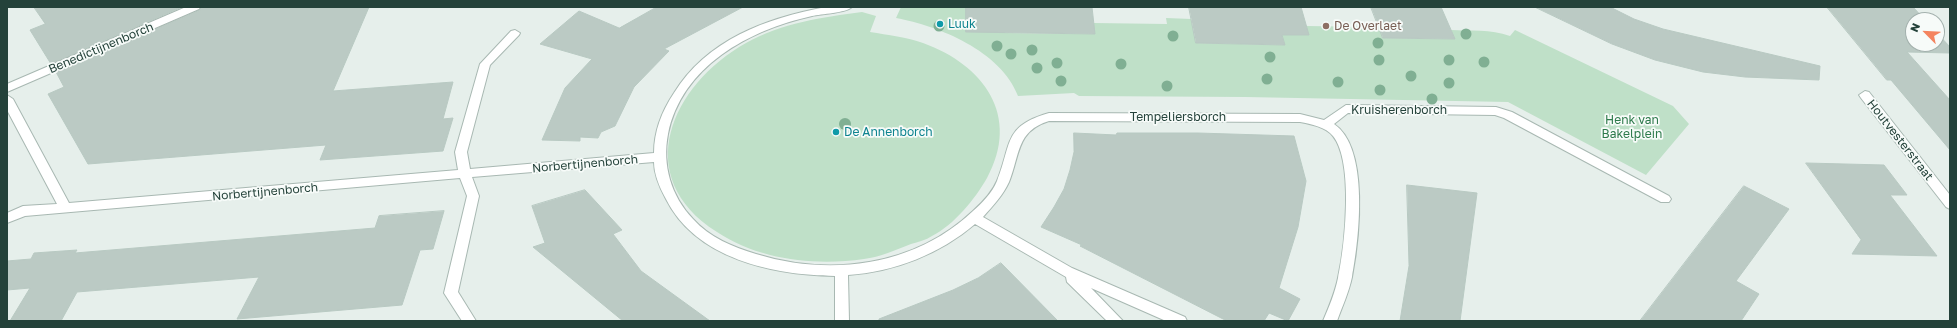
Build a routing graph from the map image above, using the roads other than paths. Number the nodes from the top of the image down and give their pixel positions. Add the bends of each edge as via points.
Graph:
1 (195, 7) edge
2 (848, 7) edge
3 (515, 33) dead end
4 (7, 88) edge
5 (1864, 95) dead end
6 (7, 99) edge
7 (1325, 125) junction
8 (658, 158) junction
9 (465, 175) junction
10 (1665, 199) dead end
11 (1950, 204) edge
12 (65, 208) junction
13 (7, 218) edge
14 (975, 218) junction
15 (841, 271) junction
16 (1067, 272) junction
17 (468, 321) edge
18 (842, 321) edge
19 (1116, 321) edge
20 (1180, 321) edge
21 (1330, 321) edge

1 - 4 street, Benedictijnenborch
2 - 8 street via 789,18 749,33 716,54 693,74 674,101 662,127
3 - 9 street via 486,64 461,152
5 - 11 street, Houtvesterstraat
6 - 12 street
7 - 10 street, Kruisherenborch via 1346,109 1496,111
7 - 14 street, Tempeliersborch via 1300,118 1049,117 1031,123 1017,136 998,189
7 - 21 street via 1337,133 1345,144 1351,177 1352,221 1345,278
8 - 9 street, Norbertijnenborch
8 - 15 street via 662,178 671,199 685,219 704,237 767,264 797,269
9 - 12 street, Norbertijnenborch
9 - 17 street via 473,196 451,293
12 - 13 street, Norbertijnenborch via 23,211
14 - 15 street via 940,244 888,264
14 - 16 street
15 - 18 street
16 - 19 street
16 - 20 street

